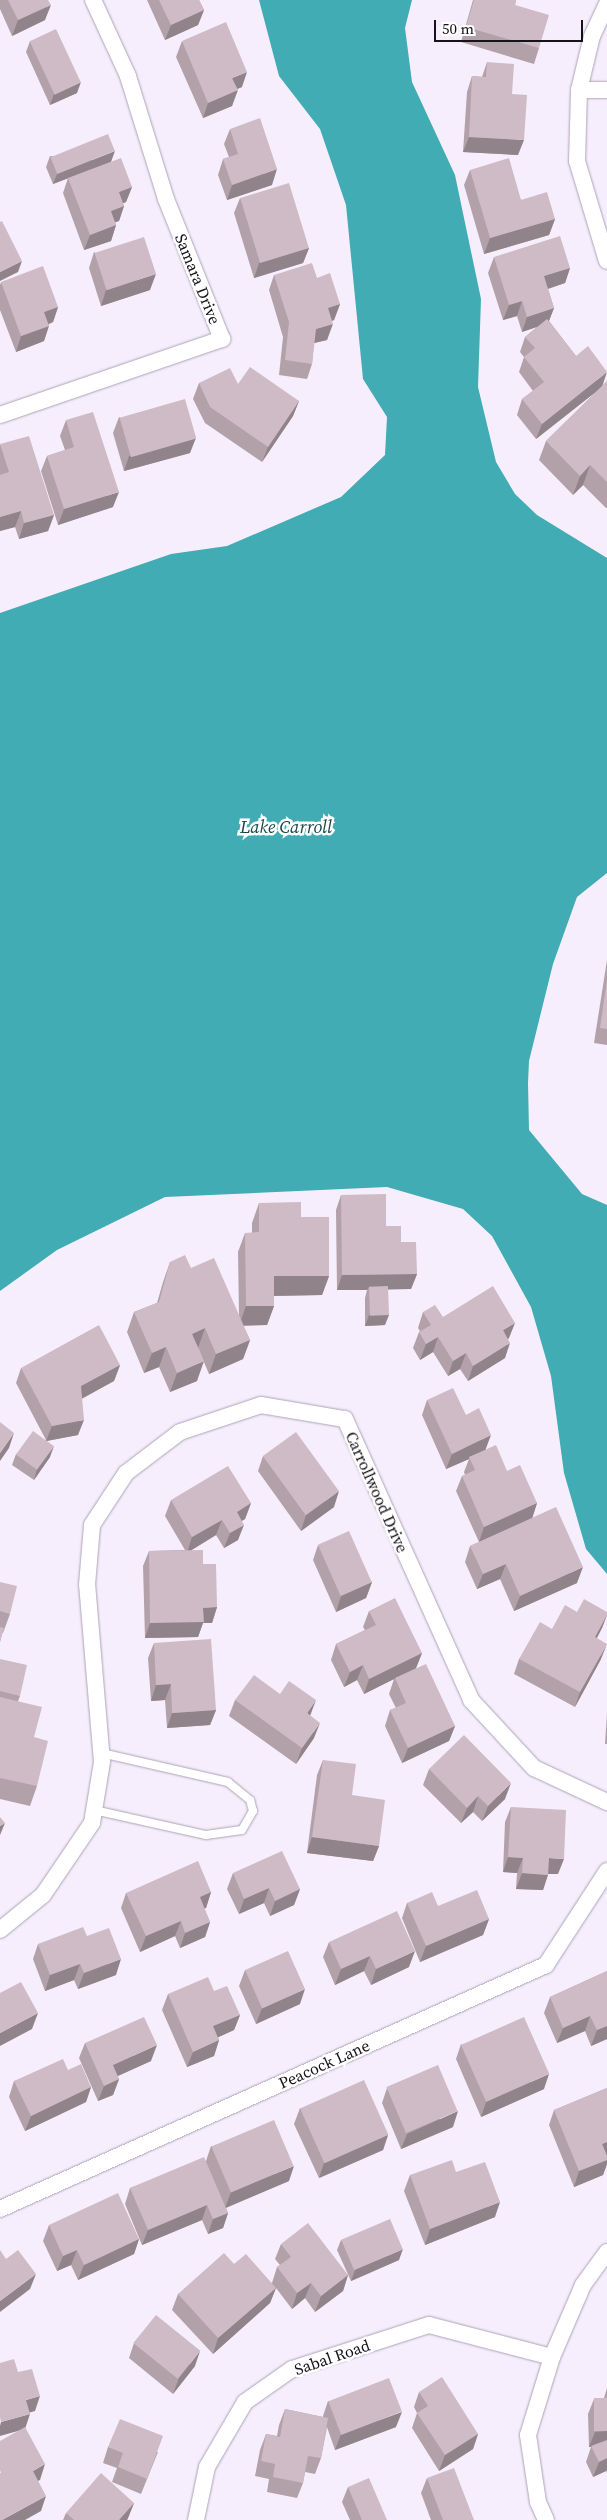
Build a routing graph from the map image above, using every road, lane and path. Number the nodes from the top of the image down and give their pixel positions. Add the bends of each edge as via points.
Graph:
1 (93, 0) edge
2 (607, 4) edge
3 (579, 90) junction
4 (607, 90) edge
5 (607, 261) edge
6 (0, 415) edge
7 (101, 1753) junction
8 (607, 1802) edge
9 (94, 1810) junction
10 (607, 1870) edge
11 (0, 1930) edge
12 (0, 2209) edge
13 (607, 2252) edge
14 (552, 2357) junction
15 (196, 2520) edge
16 (546, 2520) edge

1 - 6 street, Samara Drive via 128,76 166,199 222,340
2 - 3 street via 592,36
3 - 4 street
3 - 5 street via 577,161
7 - 8 street, Carrollwood Drive via 87,1585 92,1525 126,1473 180,1432 261,1405 345,1420 471,1700 534,1768
7 - 9 street, Carrollwood Drive
7 - 9 lane via 228,1782 250,1800 253,1811 242,1830 228,1836 206,1835
9 - 11 street, Carrollwood Drive via 92,1823 44,1895
10 - 12 street, Peacock Lane via 546,1964
13 - 14 street via 583,2285
14 - 15 street, Sabal Road via 429,2325 292,2369 245,2402 206,2467
14 - 16 street via 528,2435 538,2502

